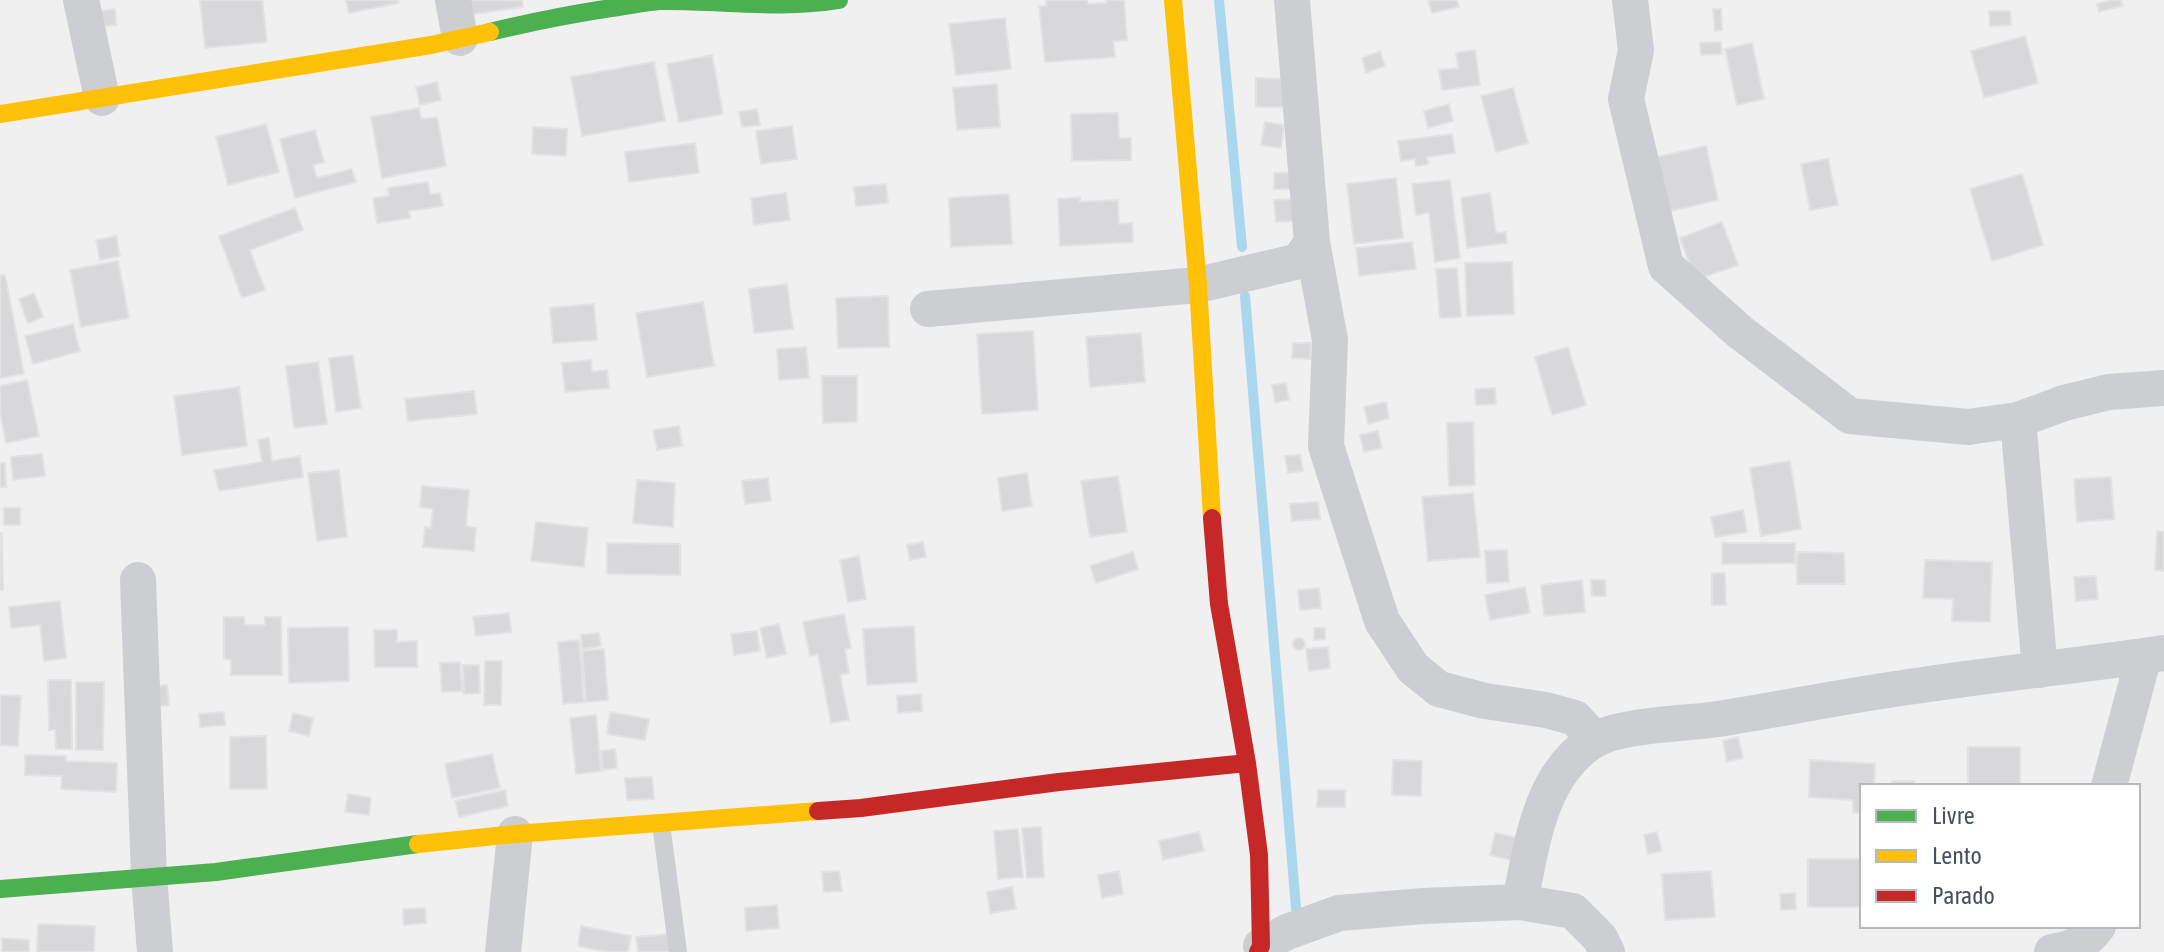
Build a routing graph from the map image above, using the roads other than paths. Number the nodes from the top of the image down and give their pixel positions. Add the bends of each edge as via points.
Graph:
1 (81, 0) edge
2 (453, 0) edge
3 (839, 0) edge
4 (1173, 0) edge
5 (1292, 0) edge
6 (1630, 0) edge
7 (460, 38) junction
8 (102, 98) junction
9 (0, 114) edge
10 (1312, 242) junction
11 (1198, 285) junction
12 (928, 309) dead end
13 (2164, 388) edge
14 (2018, 420) junction
15 (138, 580) dead end
16 (2154, 655) edge
17 (2040, 670) junction
18 (1595, 740) junction
19 (1247, 763) junction
20 (2110, 784) edge
21 (661, 824) junction
22 (515, 834) junction
23 (149, 876) junction
24 (0, 889) edge
25 (1520, 902) junction
26 (2097, 928) edge
27 (1259, 949) edge
28 (155, 952) edge
29 (503, 952) edge
30 (678, 952) edge
31 (1607, 952) edge
32 (2052, 952) edge

1 - 8 street
2 - 7 street
3 - 7 street via 769,5 657,1
4 - 11 street
5 - 10 street
6 - 14 street via 1636,50 1626,99 1666,266 1740,332 1850,416 1968,427
7 - 8 street
8 - 9 street
10 - 11 street via 1299,261
10 - 18 street via 1330,340 1326,446 1382,621 1413,668 1439,689 1575,718
11 - 12 street
11 - 19 street via 1219,604
13 - 14 street via 2109,392
14 - 17 street
15 - 23 street
16 - 17 street
16 - 20 street
17 - 18 street via 1626,730
18 - 25 street via 1566,763 1548,792
19 - 21 street via 861,808
19 - 27 street via 1259,855
21 - 22 street
21 - 30 lane
22 - 23 street
22 - 29 street
23 - 24 street
23 - 28 street
25 - 27 street via 1339,913 1287,932
25 - 31 street via 1573,911
26 - 32 street via 2088,940

